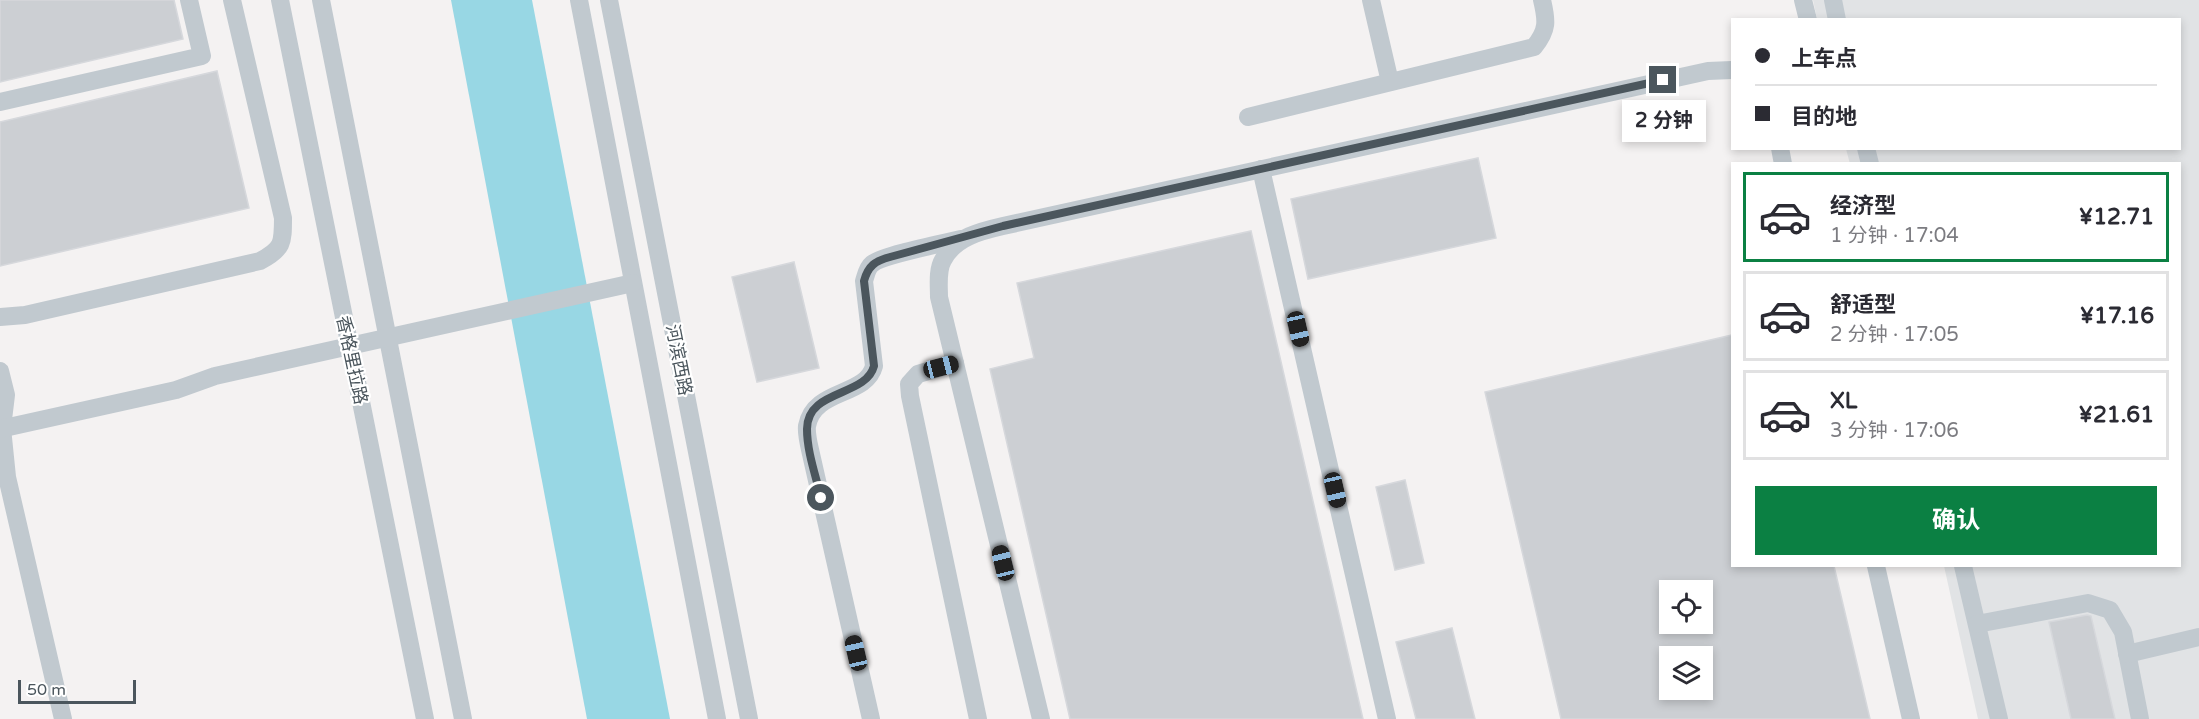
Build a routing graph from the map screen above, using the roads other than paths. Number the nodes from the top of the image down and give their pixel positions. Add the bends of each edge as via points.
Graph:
1 (189, 0) edge
2 (232, 0) edge
3 (280, 0) edge
4 (321, 0) edge
5 (579, 0) edge
6 (609, 0) edge
7 (1371, 0) edge
8 (1542, 0) edge
9 (1803, 0) edge
10 (1833, 0) edge
11 (1808, 18) edge
12 (1837, 18) edge
13 (1731, 70) edge
14 (1390, 82) junction
15 (0, 102) edge
16 (1248, 117) dead end
17 (1261, 169) junction
18 (964, 238) junction
19 (633, 283) junction
20 (0, 317) edge
21 (389, 338) junction
22 (350, 346) junction
23 (955, 363) junction
24 (0, 371) edge
25 (1, 429) edge
26 (1876, 567) edge
27 (1963, 567) edge
28 (1977, 624) junction
29 (2199, 637) edge
30 (2127, 654) junction
31 (63, 719) edge
32 (425, 719) edge
33 (463, 719) edge
34 (717, 719) edge
35 (749, 719) edge
36 (871, 719) edge
37 (978, 719) edge
38 (1041, 719) edge
39 (1387, 719) edge
40 (1911, 719) edge
41 (1999, 719) edge
42 (2140, 719) edge

1 - 15 street via 202,56
2 - 20 street via 282,218 283,239 276,253 260,261 25,315
3 - 22 street, 香格里拉路
4 - 21 street
5 - 19 street
6 - 35 street, 河滨西路
7 - 14 street
8 - 14 street via 1544,34 1534,47
9 - 11 street
10 - 12 street
13 - 17 street via 1696,73
14 - 16 street
17 - 18 street
17 - 39 street
18 - 23 street via 942,260 939,276 939,297
18 - 36 street via 873,263 864,281 872,374 859,385 820,404 807,428
19 - 21 street
19 - 34 street
21 - 22 street
21 - 33 street
22 - 25 street
22 - 32 street, 香格里拉路
23 - 37 street via 918,374 909,384
23 - 38 street
24 - 25 street via 6,395
25 - 31 street via 7,477
26 - 40 street
27 - 28 street
28 - 30 street via 2088,603 2110,610 2123,632
28 - 41 street
29 - 30 street
30 - 42 street

